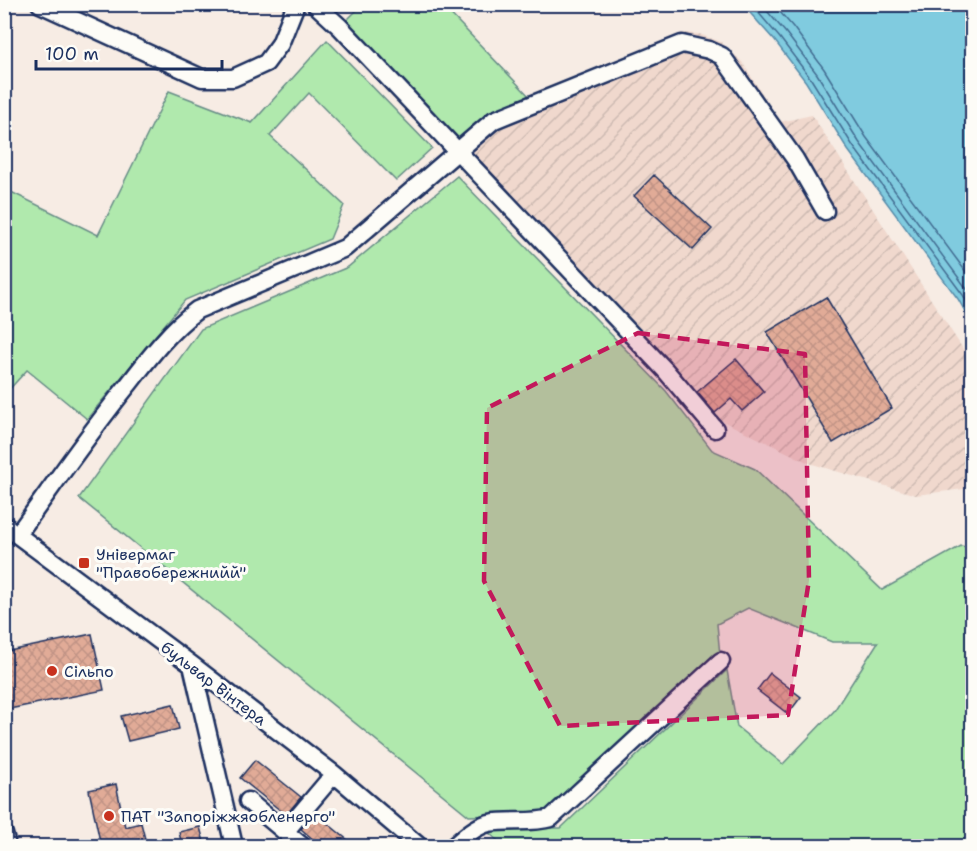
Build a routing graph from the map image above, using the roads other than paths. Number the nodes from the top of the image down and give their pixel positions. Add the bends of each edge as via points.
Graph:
1 (40, 4) edge
2 (296, 4) edge
3 (315, 4) edge
4 (458, 151) junction
5 (825, 210) dead end
6 (715, 429) dead end
7 (11, 530) edge
8 (722, 661) dead end
9 (192, 665) junction
10 (333, 774) junction
11 (249, 801) dead end
12 (285, 832) junction
13 (4, 834) edge
14 (7, 846) edge
15 (234, 846) edge
16 (302, 846) edge
17 (419, 846) edge
18 (454, 846) edge

1 - 2 street via 202,78 233,78 266,63 280,44
3 - 4 street
4 - 5 street via 494,120 682,44 722,56 795,159
4 - 6 street via 665,370
4 - 7 street via 345,248 197,310 182,321
7 - 9 street, бульвар Вінтера
8 - 18 street via 551,818 490,823 476,828
9 - 10 street, бульвар Вінтера
9 - 15 street
10 - 12 street
10 - 17 street, бульвар Вінтера
11 - 12 street
12 - 16 street
13 - 14 street

